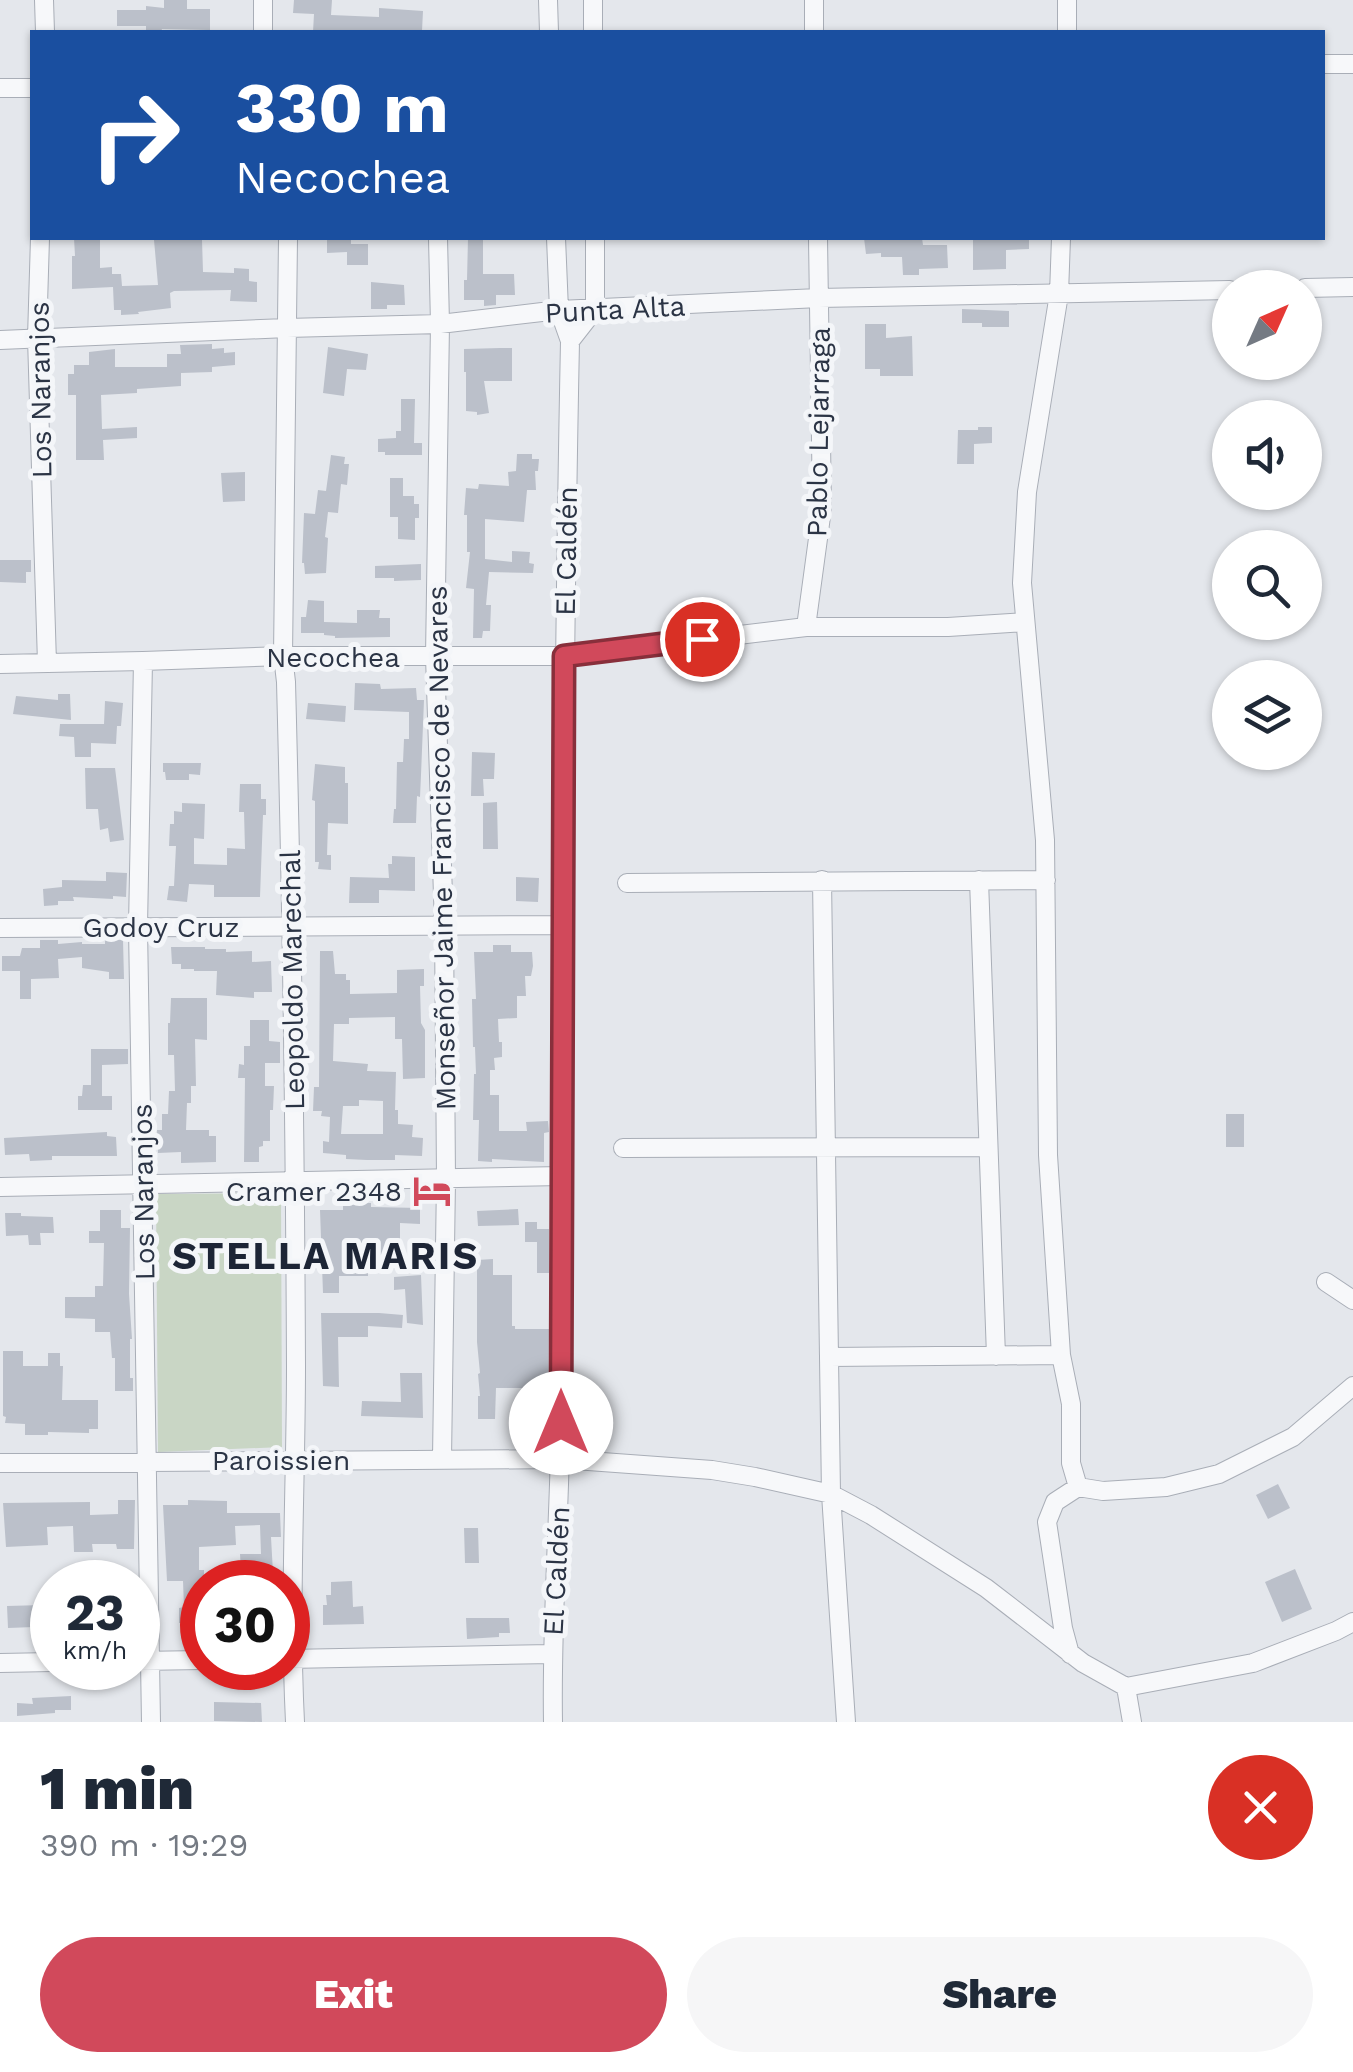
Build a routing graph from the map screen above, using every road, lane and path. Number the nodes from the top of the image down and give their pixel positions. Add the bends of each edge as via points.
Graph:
1 (44, 0) edge
2 (263, 0) edge
3 (548, 0) edge
4 (593, 0) edge
5 (814, 0) edge
6 (1068, 0) edge
7 (45, 30) edge
8 (263, 30) edge
9 (549, 30) edge
10 (593, 30) edge
11 (814, 30) edge
12 (1067, 30) edge
13 (1325, 64) edge
14 (1353, 64) edge
15 (0, 88) edge
16 (30, 88) edge
17 (40, 240) edge
18 (288, 240) edge
19 (438, 240) edge
20 (556, 240) edge
21 (595, 240) edge
22 (818, 240) edge
23 (1061, 240) edge
24 (1353, 287) edge
25 (1322, 288) edge
26 (1212, 290) edge
27 (1059, 294) junction
28 (819, 298) junction
29 (595, 309) junction
30 (559, 310) junction
31 (440, 324) junction
32 (287, 328) junction
33 (37, 338) junction
34 (1, 341) edge
35 (570, 341) junction
36 (1025, 622) junction
37 (806, 627) junction
38 (283, 656) junction
39 (564, 656) junction
40 (435, 658) junction
41 (142, 662) junction
42 (47, 663) junction
43 (0, 664) edge
44 (822, 880) junction
45 (979, 880) junction
46 (1046, 880) junction
47 (627, 884) dead end
48 (563, 924) junction
49 (292, 926) junction
50 (444, 926) junction
51 (0, 928) edge
52 (138, 928) junction
53 (622, 1148) dead end
54 (826, 1148) junction
55 (988, 1148) junction
56 (562, 1176) junction
57 (446, 1178) junction
58 (295, 1182) junction
59 (0, 1186) edge
60 (143, 1186) junction
61 (1326, 1282) dead end
62 (1353, 1300) edge
63 (1061, 1355) junction
64 (996, 1356) junction
65 (829, 1357) junction
66 (1353, 1386) edge
67 (561, 1458) junction
68 (442, 1459) junction
69 (296, 1460) junction
70 (146, 1461) junction
71 (0, 1463) edge
72 (1078, 1487) junction
73 (832, 1494) junction
74 (145, 1560) edge
75 (293, 1560) edge
76 (1353, 1622) edge
77 (552, 1654) junction
78 (1070, 1654) junction
79 (310, 1659) edge
80 (30, 1662) edge
81 (0, 1663) edge
82 (1126, 1687) junction
83 (147, 1690) edge
84 (292, 1690) edge
85 (151, 1722) edge
86 (295, 1722) edge
87 (553, 1722) edge
88 (846, 1722) edge
89 (1132, 1722) edge

1 - 7 street
2 - 8 street
3 - 9 street
4 - 10 street
5 - 11 street
6 - 12 street
13 - 14 street
15 - 16 street
17 - 33 street, Los Naranjos
18 - 32 street, Leopoldo Marechal
19 - 31 street, Monseñor Jaime Francisco de Nevares
20 - 30 street, El Caldén
21 - 29 street
22 - 28 street, Pablo Lejarraga
23 - 27 street
24 - 25 street
26 - 27 street, Punta Alta
27 - 28 street, Punta Alta
27 - 36 street via 1027,492
28 - 29 street, Punta Alta
28 - 37 street, Pablo Lejarraga via 822,509
29 - 30 street, Punta Alta
29 - 35 street
30 - 31 street, Punta Alta
30 - 35 street, El Caldén
31 - 32 street, Punta Alta
31 - 40 street, Monseñor Jaime Francisco de Nevares
32 - 33 street, Punta Alta
32 - 38 street, Leopoldo Marechal
33 - 34 street, Punta Alta
33 - 42 street, Los Naranjos
35 - 39 street, El Caldén
36 - 37 street, Necochea
36 - 46 street
37 - 39 street, Necochea
38 - 40 street, Necochea
38 - 41 street, Necochea
38 - 49 street, Leopoldo Marechal
39 - 40 street, Necochea
39 - 48 street, El Caldén
40 - 50 street, Monseñor Jaime Francisco de Nevares
41 - 42 street, Necochea
41 - 52 street, Los Naranjos
42 - 43 street, Necochea
44 - 45 street
44 - 47 street
44 - 54 street
45 - 46 street
45 - 55 street
46 - 63 street via 1048,1155
48 - 50 street, Godoy Cruz
48 - 56 street, El Caldén
49 - 50 street, Godoy Cruz
49 - 52 street, Godoy Cruz
49 - 58 street, Leopoldo Marechal
50 - 57 street, Monseñor Jaime Francisco de Nevares
51 - 52 street, Godoy Cruz
52 - 60 street, Los Naranjos
53 - 54 street
54 - 55 street
54 - 65 street
55 - 64 street
56 - 57 street
56 - 67 street, El Caldén
57 - 58 street
57 - 68 street, Monseñor Jaime Francisco de Nevares
58 - 60 street
58 - 69 street, Leopoldo Marechal
59 - 60 street
60 - 70 street, Los Naranjos
61 - 62 street
63 - 64 street
63 - 72 street
64 - 65 street
65 - 73 street
66 - 72 street via 1293,1437 1219,1474 1166,1487
67 - 68 street, Paroissien
67 - 73 street, Paroissien via 712,1470
67 - 77 street, El Caldén
68 - 69 street, Paroissien
69 - 70 street, Paroissien
69 - 75 street, Leopoldo Marechal
70 - 71 street, Paroissien
70 - 74 street, Los Naranjos
72 - 78 street via 1055,1502 1047,1522
73 - 78 street, Paroissien via 986,1588
73 - 88 street
76 - 82 street via 1253,1663
77 - 79 street
77 - 87 street, El Caldén
78 - 82 street, Paroissien
80 - 81 street
82 - 89 street
83 - 85 street, Los Naranjos
84 - 86 street, Leopoldo Marechal

